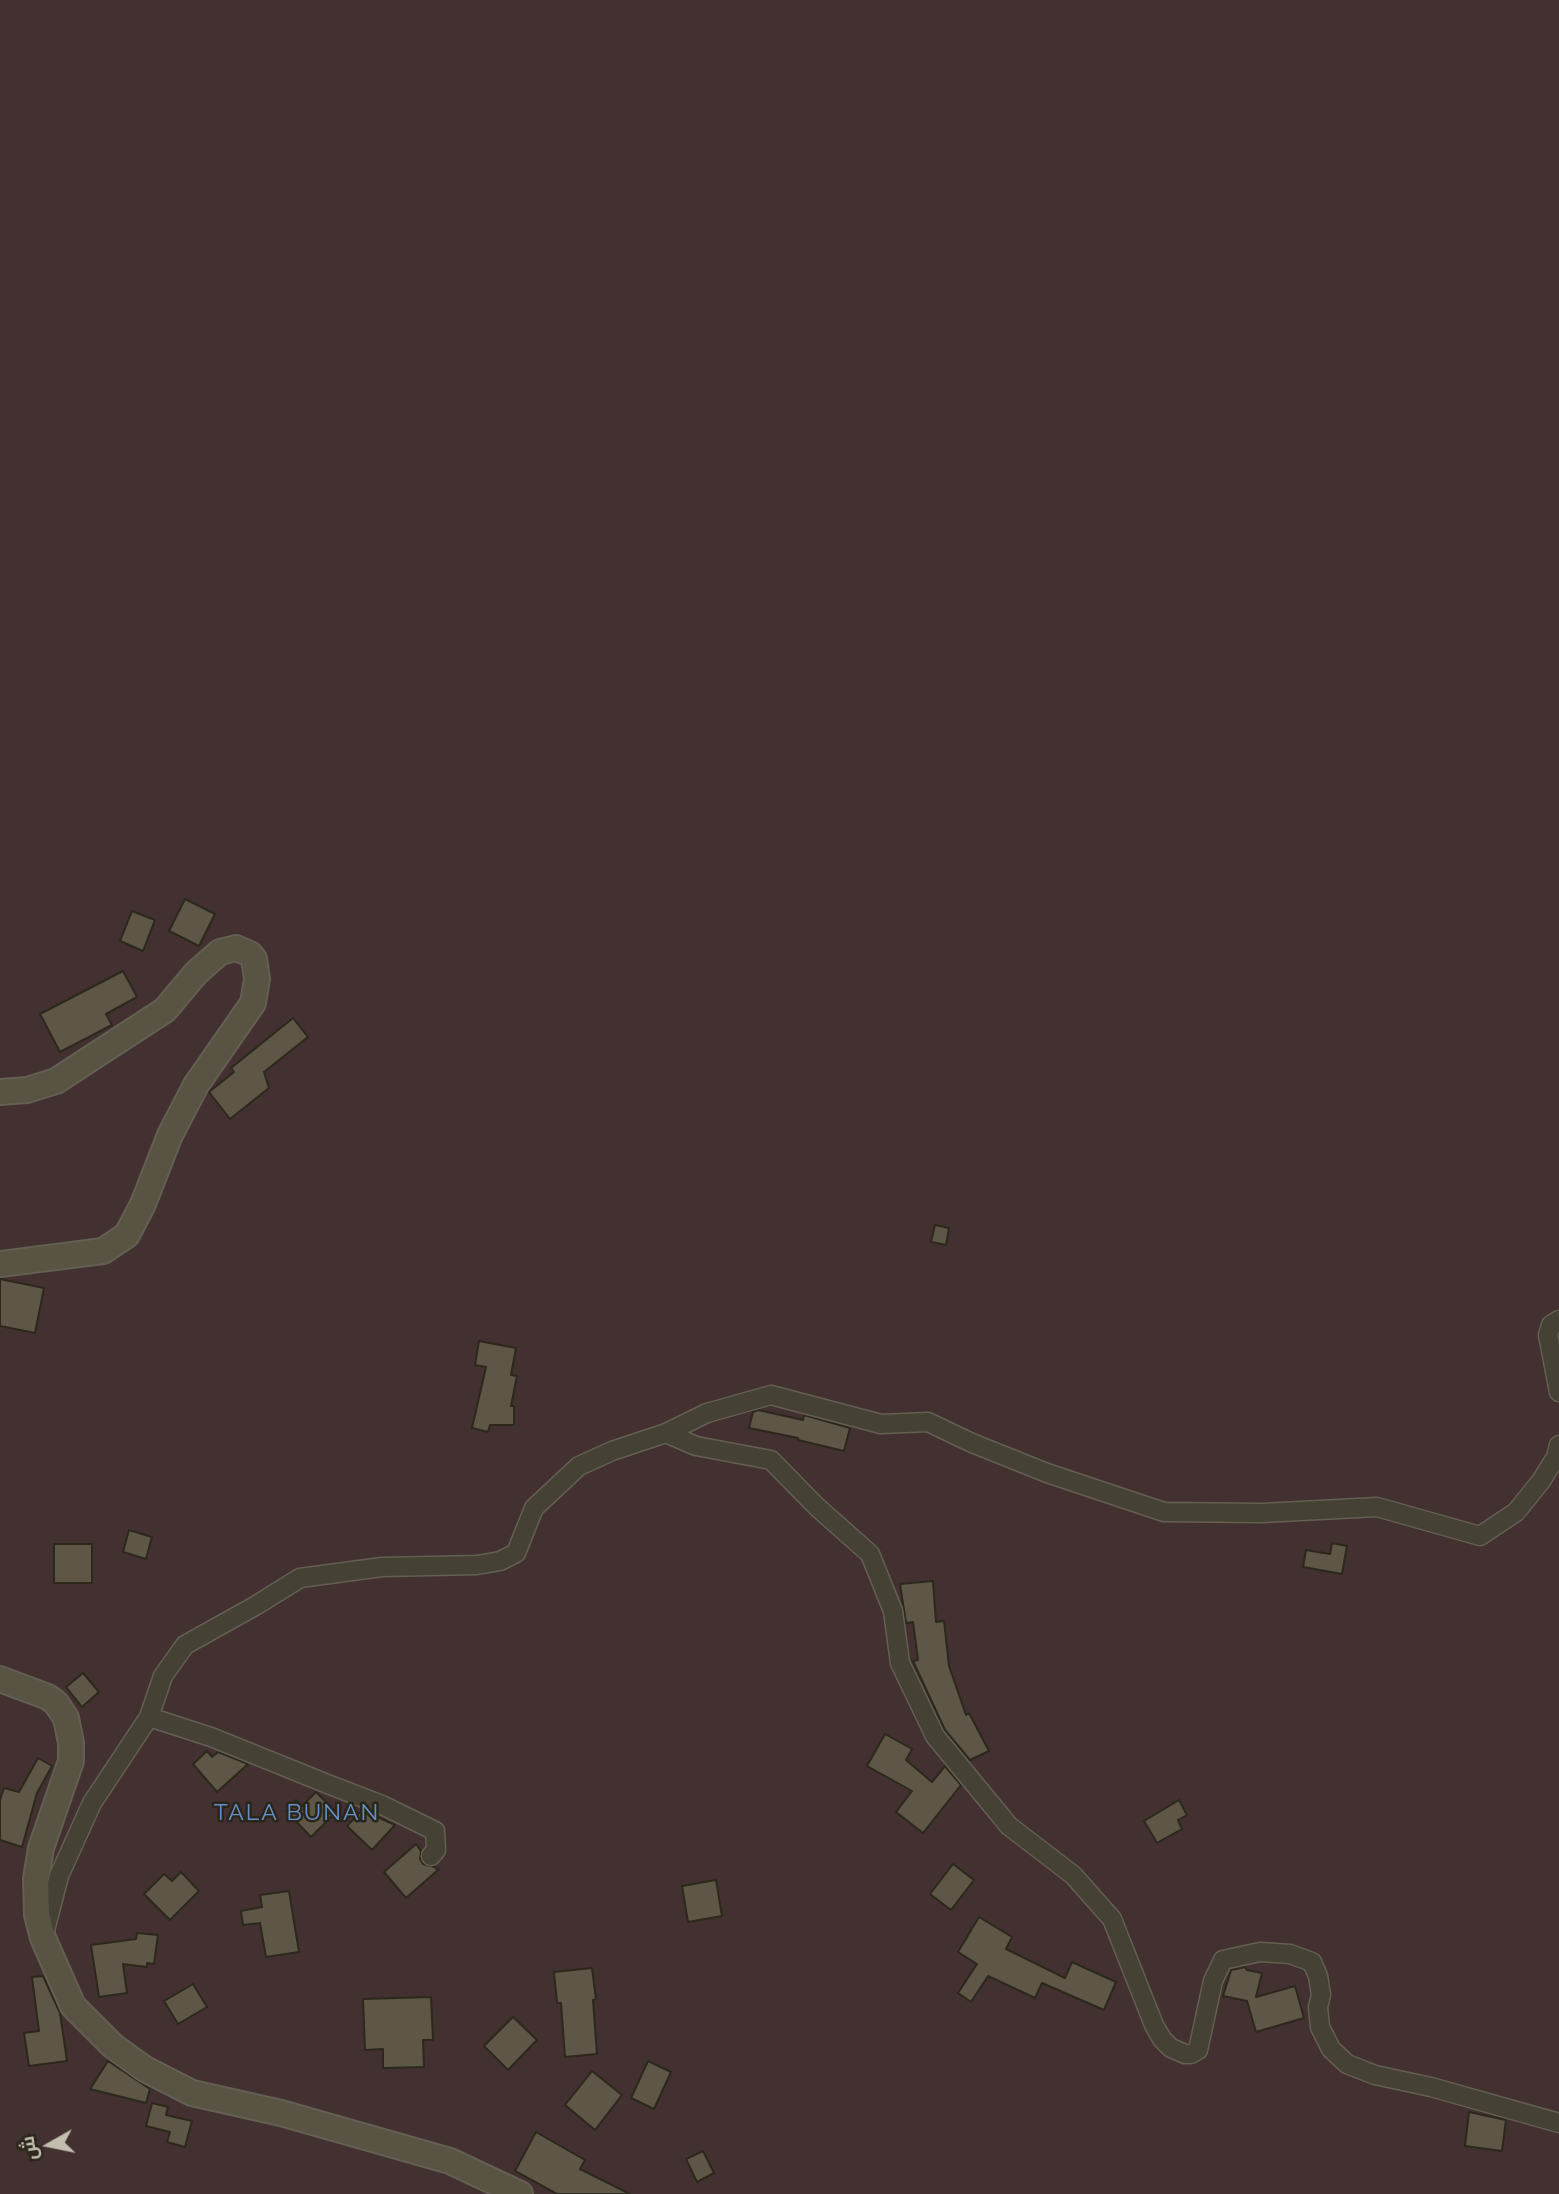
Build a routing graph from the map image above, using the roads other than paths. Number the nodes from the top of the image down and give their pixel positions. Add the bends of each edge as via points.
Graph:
1 (0, 1092) edge
2 (0, 1264) edge
3 (1559, 1320) edge
4 (1559, 1392) edge
5 (666, 1433) junction
6 (1559, 1445) edge
7 (0, 1679) edge
8 (149, 1717) junction
9 (431, 1856) dead end
10 (43, 1938) junction
11 (1559, 2123) edge
12 (520, 2194) edge

1 - 2 main road via 56,1081 165,1010 220,952 236,948 254,959 253,1003 196,1084 127,1235 94,1253
3 - 4 street via 1550,1325 1548,1335
5 - 6 street via 707,1413 771,1395 880,1423 928,1422 1047,1473 1164,1512 1377,1507 1480,1536 1516,1512 1541,1481
5 - 8 street via 579,1466 534,1508 516,1553 500,1561 382,1567 300,1578 186,1645 163,1676
5 - 11 street via 696,1446 771,1460 870,1554 892,1611 900,1664 935,1736 1009,1826 1073,1875 1112,1919 1154,2025 1171,2048 1185,2054 1198,2050 1213,1981 1223,1960 1260,1952 1290,1954 1312,1962 1321,1995 1320,2027 1331,2049 1347,2064
7 - 10 main road via 48,1697 61,1709 69,1728 71,1761 41,1848 36,1879
8 - 9 street via 235,1746 435,1831 436,1850
8 - 10 street via 92,1804 59,1876
10 - 12 main road via 73,2006 145,2070 192,2093 450,2161

